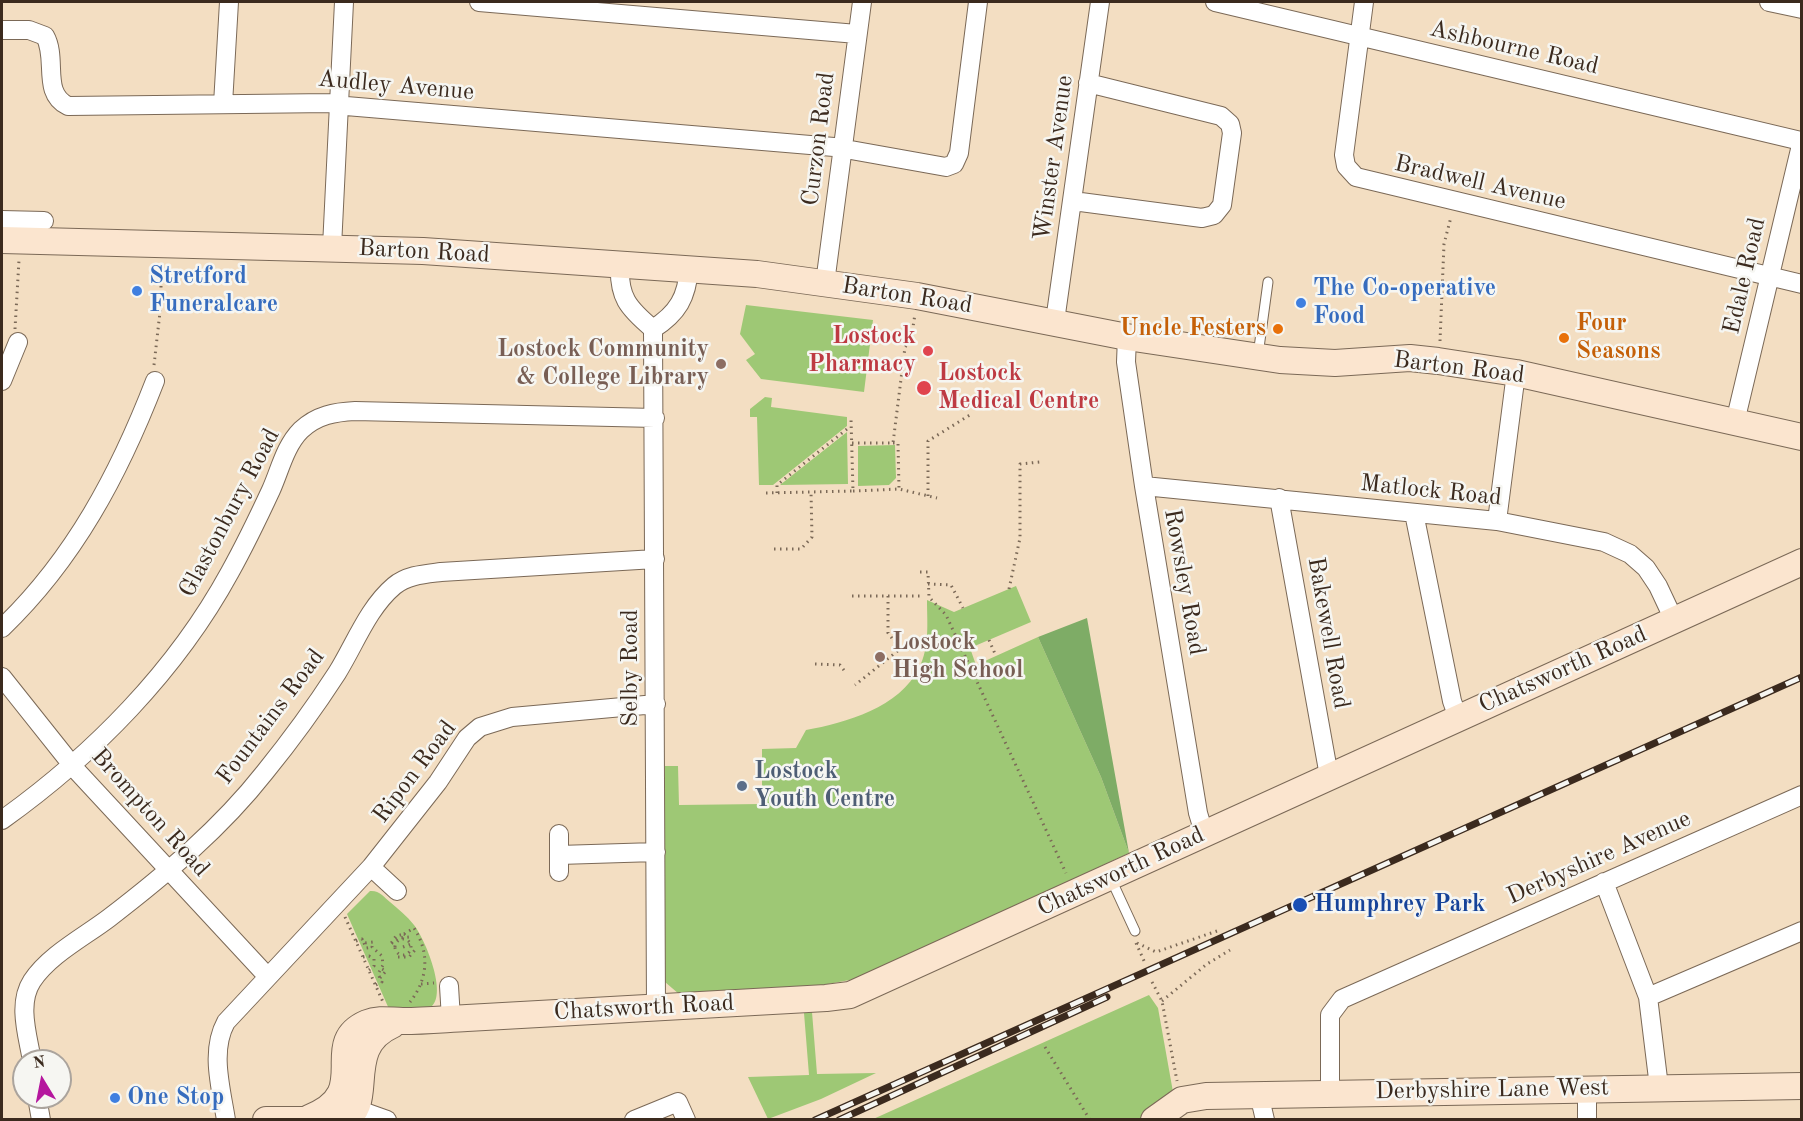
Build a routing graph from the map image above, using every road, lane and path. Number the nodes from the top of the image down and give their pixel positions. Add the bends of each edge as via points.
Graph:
1 (229, 2) edge
2 (344, 2) edge
3 (479, 2) edge
4 (862, 2) edge
5 (978, 2) edge
6 (1100, 2) edge
7 (1215, 2) edge
8 (1364, 2) edge
9 (1769, 2) edge
10 (1244, 5) edge
11 (1802, 9) edge
12 (2, 30) edge
13 (857, 34) junction
14 (1360, 36) junction
15 (1088, 83) junction
16 (223, 104) junction
17 (338, 104) junction
18 (1801, 141) edge
19 (842, 149) junction
20 (1073, 201) junction
21 (1454, 203) junction
22 (2, 220) edge
23 (44, 221) dead end
24 (162, 244) junction
25 (332, 247) junction
26 (10, 252) edge
27 (620, 263) junction
28 (689, 268) junction
29 (1769, 276) junction
30 (1268, 282) dead end
31 (825, 283) junction
32 (1802, 284) edge
33 (904, 312) dead end
34 (1055, 321) junction
35 (653, 329) junction
36 (1127, 337) junction
37 (18, 342) joint
38 (1257, 357) junction
39 (1438, 361) junction
40 (1516, 373) junction
41 (2, 381) edge
42 (155, 381) joint
43 (973, 413) dead end
44 (655, 418) junction
45 (851, 419) dead end
46 (1735, 422) junction
47 (851, 429) junction
48 (1802, 437) edge
49 (852, 443) junction
50 (892, 443) junction
51 (1040, 462) dead end
52 (1143, 486) junction
53 (899, 489) junction
54 (811, 491) junction
55 (853, 491) junction
56 (777, 492) junction
57 (766, 493) dead end
58 (928, 496) junction
59 (937, 498) dead end
60 (1279, 498) junction
61 (1414, 513) junction
62 (1497, 521) junction
63 (774, 549) dead end
64 (655, 559) junction
65 (1802, 562) edge
66 (920, 572) dead end
67 (928, 584) junction
68 (1009, 589) dead end
69 (852, 596) dead end
70 (888, 596) junction
71 (921, 596) dead end
72 (963, 608) dead end
73 (1674, 620) junction
74 (2, 628) edge
75 (989, 640) dead end
76 (996, 656) dead end
77 (815, 664) dead end
78 (846, 673) dead end
79 (2, 677) edge
80 (855, 685) dead end
81 (656, 704) junction
82 (1458, 718) junction
83 (73, 765) junction
84 (1329, 776) junction
85 (1802, 795) edge
86 (2, 820) edge
87 (1204, 833) junction
88 (559, 834) dead end
89 (656, 852) junction
90 (371, 867) junction
91 (168, 869) junction
92 (1066, 873) dead end
93 (1110, 877) junction
94 (1604, 882) junction
95 (397, 891) dead end
96 (338, 902) junction
97 (1220, 930) dead end
98 (1136, 931) dead end
99 (1802, 931) edge
100 (397, 937) junction
101 (356, 941) junction
102 (411, 944) junction
103 (403, 947) dead end
104 (415, 950) dead end
105 (1230, 950) dead end
106 (409, 956) junction
107 (363, 957) junction
108 (398, 957) dead end
109 (1144, 963) dead end
110 (369, 970) junction
111 (268, 977) junction
112 (1152, 982) dead end
113 (421, 984) junction
114 (444, 985) joint
115 (376, 986) junction
116 (1648, 997) junction
117 (1162, 1001) junction
118 (656, 1007) junction
119 (399, 1016) junction
120 (451, 1019) junction
121 (1045, 1047) dead end
122 (30, 1049) edge
123 (1802, 1086) edge
124 (1659, 1087) junction
125 (1587, 1088) junction
126 (1330, 1092) junction
127 (1259, 1094) junction
128 (1182, 1100) junction
129 (349, 1114) edge
130 (226, 1119) edge
131 (266, 1119) edge
132 (311, 1119) edge
133 (387, 1119) edge
134 (634, 1119) edge
135 (686, 1119) edge
136 (1090, 1119) edge
137 (1154, 1119) edge
138 (1265, 1119) edge
139 (1587, 1119) edge

1 - 16 street
2 - 17 street
3 - 13 street
4 - 13 street, Curzon Road
5 - 19 street, Audley Avenue via 956,162 939,166
6 - 15 street, Winster Avenue
7 - 10 street, Ashbourne Road
8 - 14 street, Bradwell Avenue
9 - 11 street
10 - 14 street, Ashbourne Road
12 - 16 street, Audley Avenue via 29,30 45,36 51,51 53,91 59,102 68,106
13 - 19 street, Curzon Road
14 - 18 street, Ashbourne Road
14 - 21 street, Bradwell Avenue via 1346,166 1361,180
15 - 20 street, Winster Avenue
15 - 20 street via 1221,116 1230,124 1232,133 1222,205 1214,216 1202,218
16 - 17 street, Audley Avenue
17 - 19 street, Audley Avenue
17 - 25 street
18 - 29 street, Edale Road
19 - 31 street, Curzon Road
20 - 34 street, Winster Avenue
21 - 29 street, Bradwell Avenue
21 - 39 path via 1444,244
22 - 23 street
24 - 25 street, Barton Road
24 - 26 street, Barton Road
24 - 42 path
25 - 27 street, Barton Road
26 - 37 path
27 - 28 street, Barton Road
27 - 35 street via 620,286 625,300
28 - 31 street, Barton Road
28 - 35 street via 687,291 679,308
29 - 32 street, Bradwell Avenue
29 - 46 street, Edale Road
30 - 38 lane
31 - 34 street, Barton Road
33 - 50 path via 915,314 911,340 905,347
34 - 36 street, Barton Road
35 - 44 street, Selby Road
36 - 38 street, Barton Road
36 - 52 street, Rowsley Road via 1126,362
37 - 41 street
38 - 39 street, Barton Road via 1335,363 1389,358
39 - 40 street, Barton Road
40 - 46 street, Barton Road
40 - 62 street
42 - 74 street via 125,456 85,529 48,578
43 - 58 path via 928,441
44 - 64 street, Selby Road
44 - 83 street, Glastonbury Road via 356,411 316,418 290,444 250,535 190,635 158,677
45 - 47 path
46 - 48 street, Barton Road
47 - 49 path
47 - 56 path via 777,485
49 - 50 path
49 - 55 path
50 - 53 path via 898,443
51 - 68 path via 1020,464 1020,538
52 - 60 street, Matlock Road
52 - 87 street, Rowsley Road
53 - 55 path
53 - 58 path
54 - 55 path
54 - 56 path
54 - 63 path via 812,537 801,549
56 - 57 path
58 - 59 path
60 - 61 street, Matlock Road
60 - 84 street, Bakewell Road
61 - 62 street, Matlock Road
61 - 82 street
62 - 73 street, Matlock Road via 1604,542 1630,554 1646,568
64 - 81 street, Selby Road
64 - 91 street, Fountains Road via 441,572 396,584 375,607 338,672 263,775 201,841
65 - 73 street, Chatsworth Road
66 - 67 path via 928,573
67 - 72 path via 951,585
67 - 92 path via 929,597 946,615
69 - 70 path
70 - 71 path
70 - 80 path via 888,633 900,649
73 - 82 street, Chatsworth Road
75 - 76 path
77 - 78 path via 840,665
79 - 83 street, Brompton Road
81 - 89 street, Selby Road
81 - 90 street, Ripon Road via 512,717 480,727 467,738 438,782
82 - 84 street, Chatsworth Road
83 - 86 street, Glastonbury Road
83 - 91 street, Brompton Road
84 - 87 street, Chatsworth Road
85 - 94 street, Derbyshire Avenue
87 - 93 street, Chatsworth Road
88 - 89 street via 559,863
89 - 118 street, Selby Road
90 - 95 street
90 - 96 street, Ripon Road
91 - 111 street, Brompton Road
91 - 122 street, Fountains Road via 54,959 31,982 24,1013
93 - 98 lane
93 - 118 street, Chatsworth Road via 850,994
94 - 116 street
94 - 126 street, Derbyshire Avenue via 1342,999 1330,1015
96 - 101 path
96 - 111 street, Ripon Road
97 - 109 path via 1156,952 1136,942
99 - 116 street
100 - 102 path
100 - 106 path via 396,952
100 - 113 path via 414,928 423,944 425,971
101 - 107 path
101 - 115 path via 373,942 372,947 382,956 378,974 382,982
102 - 103 path
102 - 106 path
104 - 106 path
105 - 117 path
106 - 108 path
107 - 110 path
107 - 110 path via 374,959
110 - 115 path
111 - 130 street, Ripon Road via 220,1033 217,1053
112 - 117 path
113 - 114 path
113 - 119 path
114 - 120 street
115 - 119 path
116 - 124 street
117 - 128 path
118 - 120 street, Chatsworth Road
119 - 120 street, Chatsworth Road
119 - 129 street, Chatsworth Road via 367,1045 360,1098
119 - 132 street, Chatsworth Road via 367,1023 349,1039 340,1098
121 - 136 path
123 - 124 street, Derbyshire Lane West
124 - 125 street, Derbyshire Lane West
125 - 126 street, Derbyshire Lane West
125 - 139 street
126 - 127 street, Derbyshire Lane West
127 - 128 street, Derbyshire Lane West
127 - 138 street
128 - 137 street
129 - 133 street
131 - 132 street
134 - 135 street via 678,1102

